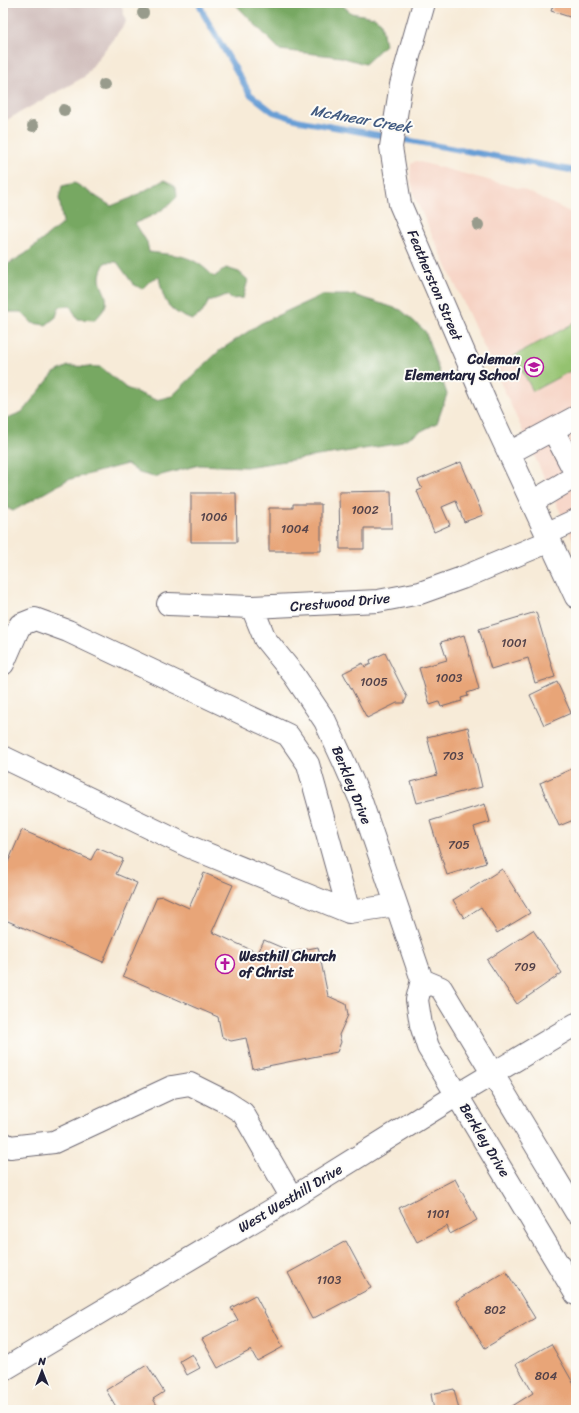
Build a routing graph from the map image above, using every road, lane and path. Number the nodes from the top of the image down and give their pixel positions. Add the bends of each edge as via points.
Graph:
1 (424, 3) edge
2 (576, 417) edge
3 (553, 430) junction
4 (509, 453) junction
5 (576, 475) edge
6 (532, 502) junction
7 (576, 520) edge
8 (548, 538) junction
9 (576, 597) edge
10 (168, 604) dead end
11 (252, 607) junction
12 (3, 664) edge
13 (3, 757) edge
14 (396, 905) junction
15 (349, 912) junction
16 (422, 980) junction
17 (576, 1024) edge
18 (493, 1073) junction
19 (457, 1095) junction
20 (3, 1143) edge
21 (292, 1198) junction
22 (576, 1212) edge
23 (576, 1294) edge
24 (3, 1370) edge

1 - 4 street, Featherston Street via 401,84 391,147 400,204
2 - 3 street
3 - 4 street
3 - 5 street
4 - 6 street, Featherston Street
5 - 6 street
6 - 8 street, Featherston Street
7 - 8 street, Crestwood Drive
8 - 9 street, Featherston Street
8 - 11 street, Crestwood Drive via 462,578 420,593 378,601
10 - 11 street, Crestwood Drive
11 - 14 street, Berkley Drive via 265,639 294,675 325,721 361,801
12 - 15 street via 20,626 35,619 68,631 288,735 308,764
13 - 15 street via 190,847
14 - 15 street
14 - 16 street, Berkley Drive
16 - 18 street via 441,988
16 - 19 street, Berkley Drive via 417,1000 421,1025 428,1047
17 - 18 street, West Westhill Drive
18 - 19 street, West Westhill Drive
18 - 22 street
19 - 21 street, West Westhill Drive
19 - 23 street, Berkley Drive
20 - 21 street via 10,1147 54,1142 172,1087 190,1084 243,1113
21 - 24 street, West Westhill Drive

